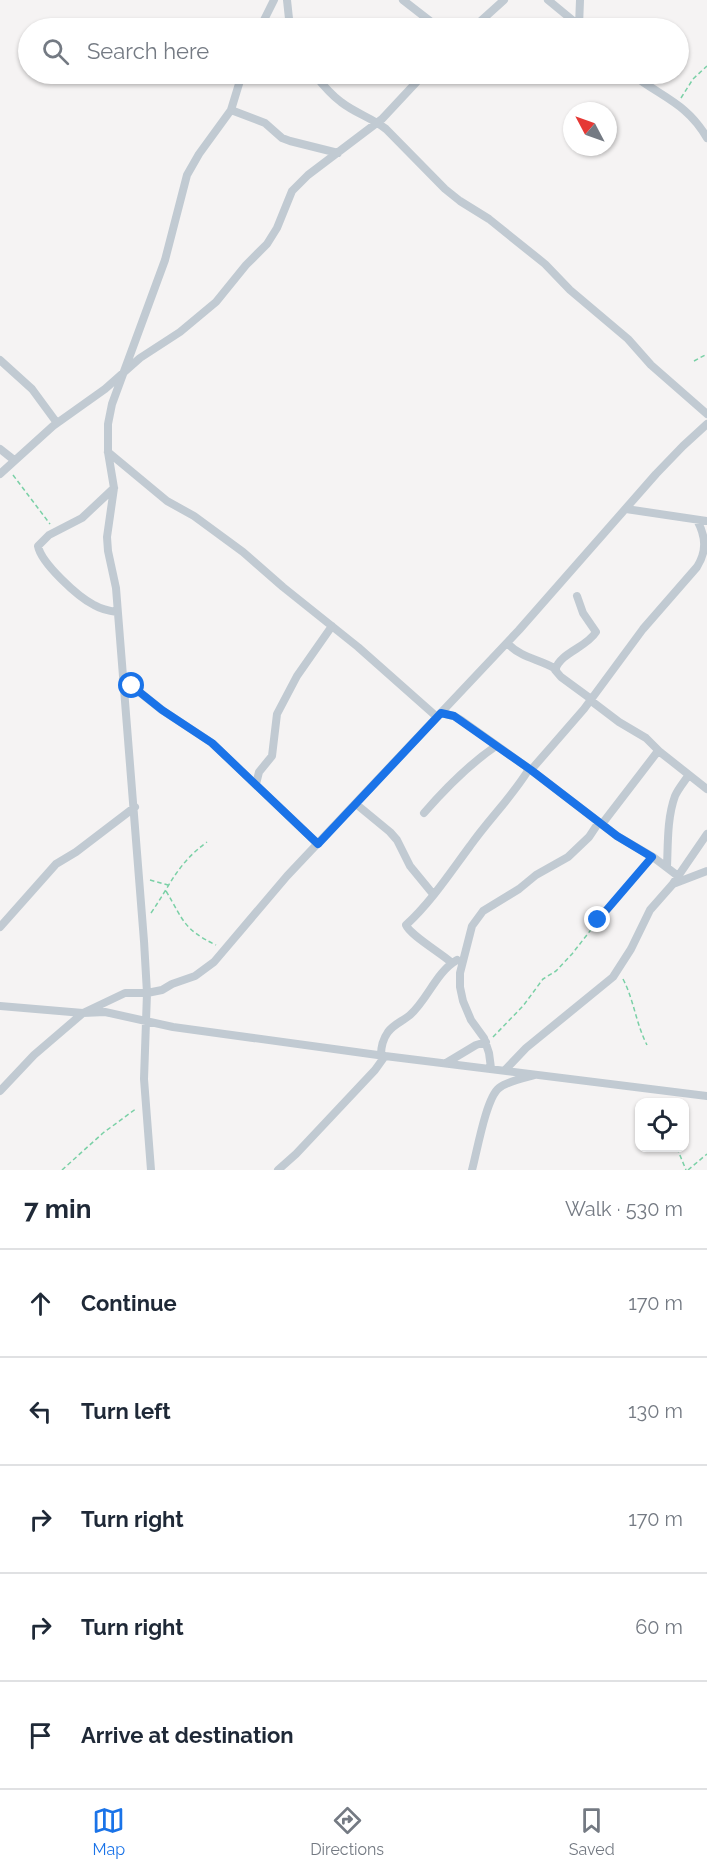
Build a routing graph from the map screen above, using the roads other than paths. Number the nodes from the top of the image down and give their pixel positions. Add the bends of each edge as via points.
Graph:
1 (274, 0) edge
2 (287, 0) edge
3 (403, 0) edge
4 (504, 0) edge
5 (548, 0) edge
6 (580, 0) edge
7 (265, 18) edge
8 (289, 18) edge
9 (426, 18) edge
10 (484, 18) edge
11 (570, 18) edge
12 (581, 18) edge
13 (239, 84) edge
14 (323, 84) edge
15 (415, 84) edge
16 (646, 84) edge
17 (231, 110) junction
18 (378, 123) junction
19 (707, 138) edge
20 (338, 153) junction
21 (0, 360) edge
22 (127, 368) junction
23 (707, 414) edge
24 (57, 423) junction
25 (707, 424) edge
26 (0, 449) edge
27 (108, 452) junction
28 (11, 464) junction
29 (0, 474) edge
30 (114, 488) junction
31 (626, 509) junction
32 (697, 520) junction
33 (707, 521) edge
34 (577, 596) dead end
35 (117, 612) junction
36 (332, 626) junction
37 (507, 643) junction
38 (555, 669) junction
39 (123, 679) junction
40 (590, 700) junction
41 (439, 715) junction
42 (496, 746) junction
43 (658, 751) junction
44 (530, 770) junction
45 (688, 776) junction
46 (256, 784) junction
47 (707, 789) edge
48 (356, 804) junction
49 (135, 807) junction
50 (424, 813) dead end
51 (601, 823) junction
52 (707, 834) edge
53 (318, 844) junction
54 (667, 867) junction
55 (707, 871) edge
56 (678, 876) junction
57 (672, 885) junction
58 (433, 894) junction
59 (0, 927) edge
60 (464, 956) junction
61 (452, 963) junction
62 (147, 993) junction
63 (0, 1006) edge
64 (83, 1012) junction
65 (145, 1022) junction
66 (486, 1043) junction
67 (383, 1055) junction
68 (446, 1063) junction
69 (491, 1068) junction
70 (505, 1070) junction
71 (538, 1074) junction
72 (0, 1091) edge
73 (707, 1095) edge
74 (151, 1170) edge
75 (279, 1170) edge
76 (472, 1170) edge

1 - 7 street
2 - 8 street
3 - 9 street
4 - 10 street
5 - 11 street
6 - 12 street
13 - 17 street
14 - 18 street via 342,103
15 - 18 street
16 - 19 street via 678,104
17 - 20 street via 265,123 282,138
17 - 22 street via 190,167 165,260
18 - 20 street
18 - 23 street via 445,189 545,264
20 - 22 street via 292,191 267,244 216,302
21 - 24 street via 32,389
22 - 24 street
22 - 27 street via 110,414
24 - 28 street
25 - 31 street
26 - 28 street
27 - 30 street
27 - 36 street via 167,501 230,542
28 - 29 street
30 - 35 street via 107,537
30 - 35 street via 82,518 38,546 45,561 88,602
31 - 32 street
31 - 37 street
32 - 33 street
32 - 40 street via 705,541 701,561
34 - 38 street via 596,632
35 - 39 street
36 - 41 street
36 - 46 street via 297,676 277,714 272,756 259,772
37 - 38 street via 521,655
37 - 41 street
38 - 40 street
39 - 46 street via 212,743
39 - 49 street
40 - 43 street via 646,738
40 - 44 street
41 - 42 street via 454,716
41 - 48 street
42 - 44 street
42 - 50 street via 478,758
43 - 45 street
43 - 51 street
44 - 51 street
44 - 58 street
45 - 47 street
45 - 54 street via 673,803
46 - 53 street
48 - 53 street
48 - 58 street via 397,840 410,866
49 - 59 street via 56,864
49 - 62 street
51 - 54 street
51 - 60 street via 568,857 483,911 472,926
52 - 56 street
53 - 62 street via 214,962 195,976
54 - 56 street
55 - 57 street
56 - 57 street
57 - 70 street via 650,910 613,978 526,1048
58 - 61 street via 406,926
60 - 61 street
60 - 66 street via 460,987 471,1020
61 - 67 street via 412,1013 387,1033
62 - 64 street via 125,993
62 - 65 street
63 - 64 street
64 - 65 street via 105,1012
64 - 72 street
65 - 67 street
65 - 74 street via 144,1080
66 - 68 street
66 - 69 street
67 - 68 street
67 - 75 street via 375,1070
68 - 69 street
69 - 70 street
70 - 71 street
71 - 73 street
71 - 76 street via 496,1091 487,1110

